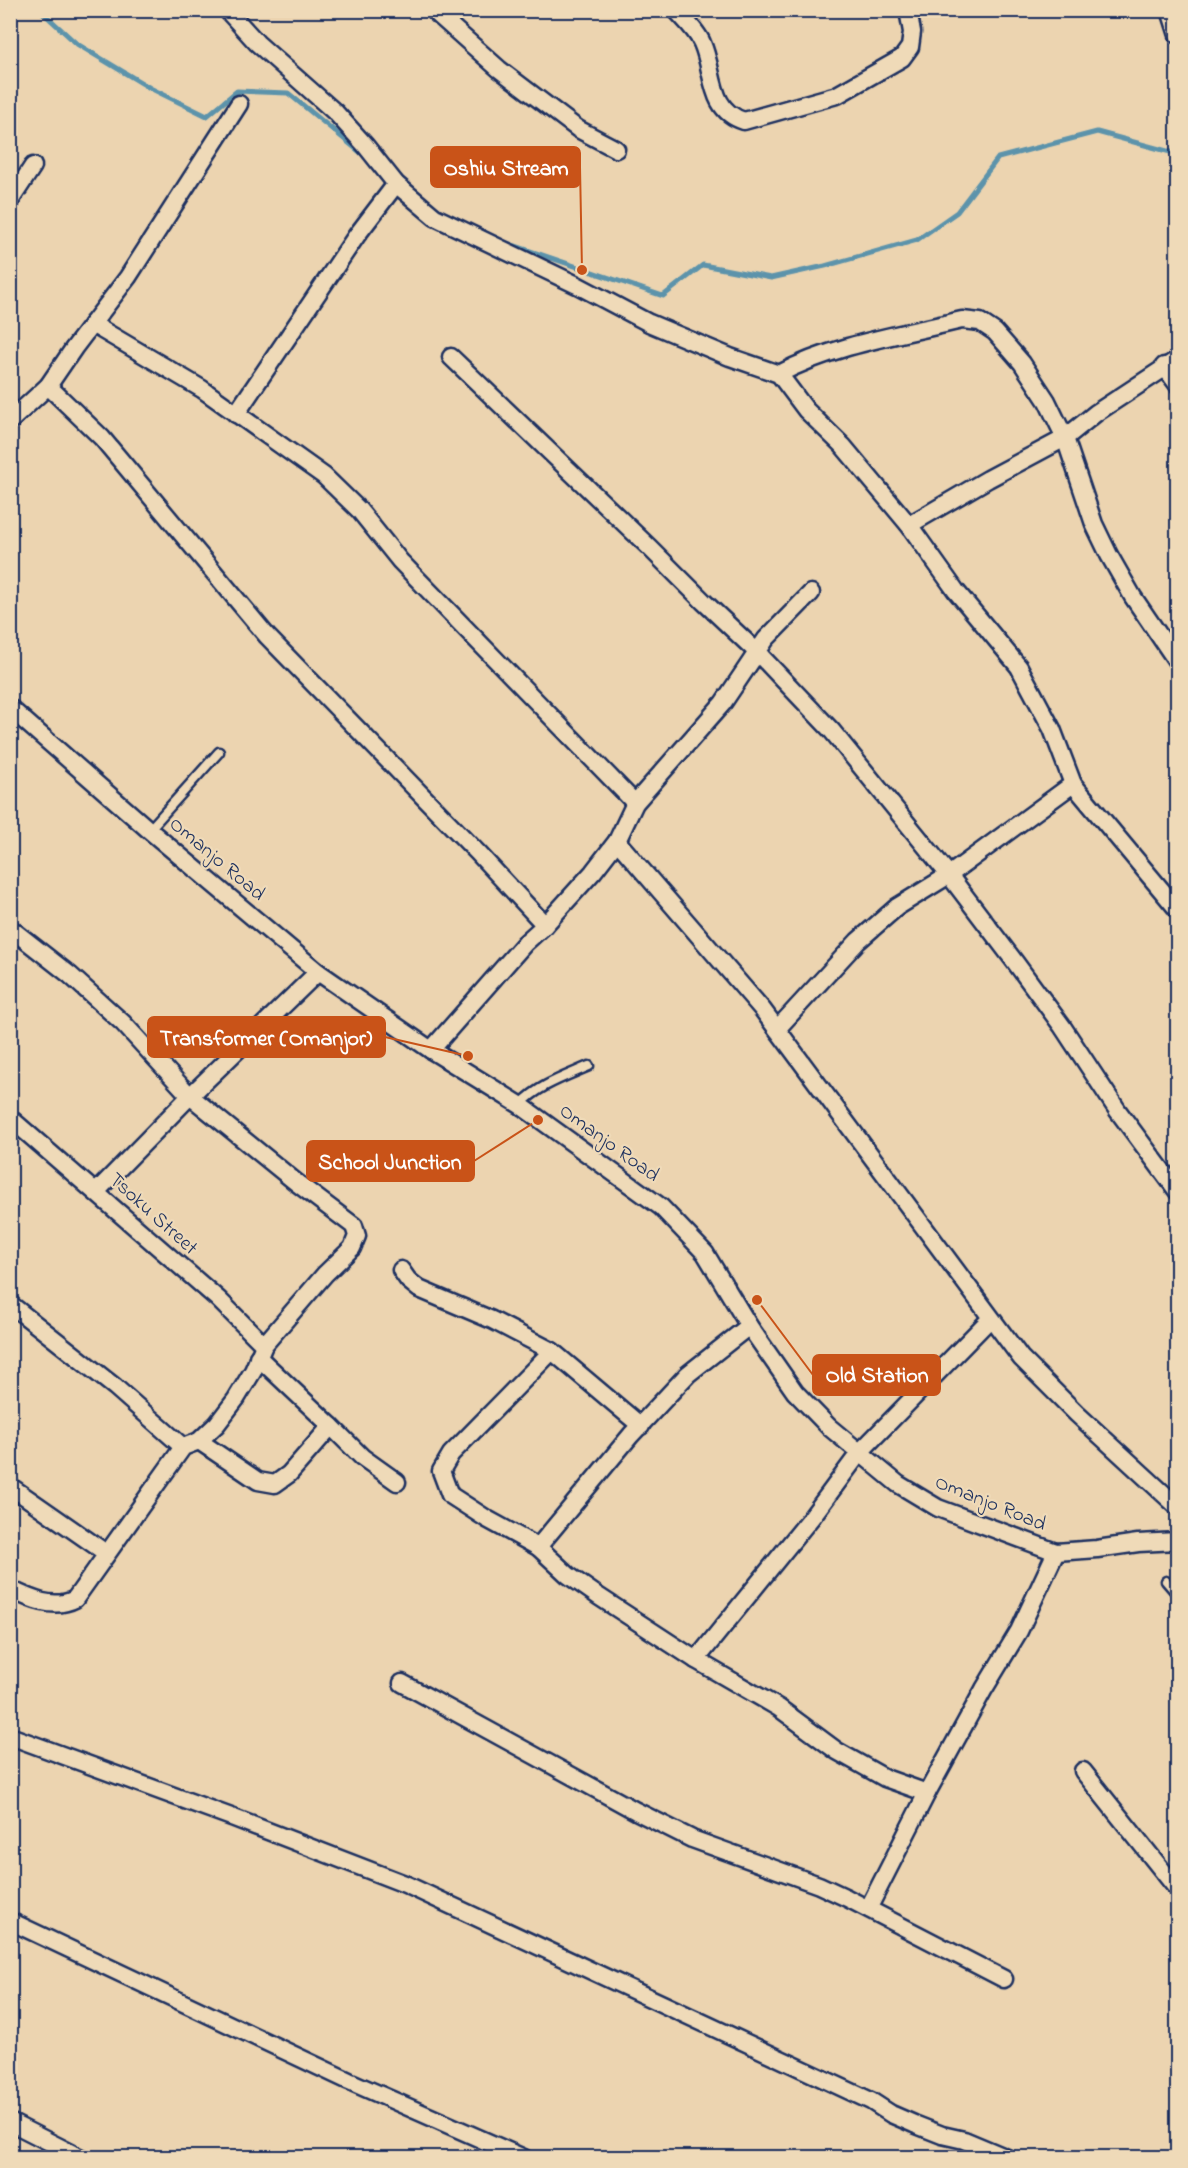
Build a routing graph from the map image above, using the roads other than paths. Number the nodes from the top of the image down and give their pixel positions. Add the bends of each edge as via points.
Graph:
1 (227, 10) edge
2 (433, 10) edge
3 (676, 10) edge
4 (908, 10) edge
5 (1170, 10) edge
6 (1178, 35) edge
7 (239, 104) dead end
8 (616, 149) dead end
9 (33, 166) dead end
10 (396, 184) junction
11 (10, 201) edge
12 (92, 324) junction
13 (451, 357) dead end
14 (1171, 362) edge
15 (780, 374) junction
16 (1178, 385) edge
17 (48, 386) junction
18 (236, 414) junction
19 (10, 421) edge
20 (1065, 438) junction
21 (909, 525) junction
22 (811, 593) dead end
23 (756, 651) junction
24 (1178, 663) edge
25 (10, 708) edge
26 (219, 752) dead end
27 (1073, 784) junction
28 (635, 803) junction
29 (149, 830) junction
30 (617, 841) junction
31 (949, 875) junction
32 (1178, 910) edge
33 (545, 925) junction
34 (10, 928) edge
35 (318, 972) junction
36 (777, 1029) junction
37 (431, 1050) junction
38 (589, 1066) dead end
39 (190, 1096) junction
40 (520, 1105) junction
41 (10, 1118) edge
42 (96, 1192) junction
43 (1178, 1192) edge
44 (401, 1270) dead end
45 (10, 1304) edge
46 (990, 1319) junction
47 (749, 1326) junction
48 (261, 1351) junction
49 (552, 1351) junction
50 (331, 1426) junction
51 (640, 1426) junction
52 (191, 1444) junction
53 (861, 1452) junction
54 (397, 1482) dead end
55 (10, 1486) edge
56 (1178, 1507) edge
57 (1178, 1541) edge
58 (538, 1547) junction
59 (1056, 1552) junction
60 (106, 1553) junction
61 (1166, 1581) dead end
62 (10, 1589) edge
63 (1178, 1595) edge
64 (696, 1660) junction
65 (402, 1683) dead end
66 (10, 1736) edge
67 (1083, 1771) dead end
68 (927, 1793) junction
69 (1178, 1890) edge
70 (869, 1907) junction
71 (10, 1921) edge
72 (1004, 1979) dead end
73 (10, 2122) edge
74 (81, 2157) edge
75 (524, 2157) edge
76 (1007, 2157) edge

1 - 10 street via 257,43 336,113
2 - 8 street via 499,69 578,129
3 - 4 street via 701,41 713,88 723,108 744,121 837,95 902,58 910,47 912,32
5 - 6 street
7 - 12 street via 143,256
9 - 11 street
10 - 15 street via 435,217 464,232 649,323
10 - 18 street
12 - 17 street
12 - 18 street via 202,389
13 - 23 street
14 - 16 street
14 - 20 street
15 - 20 street via 850,345 962,320 980,322 1022,363
15 - 21 street via 806,410 843,446
17 - 19 street
17 - 33 street via 102,438 267,636
18 - 28 street via 324,476 359,510 400,561
20 - 21 street
20 - 24 street via 1109,555
21 - 27 street via 956,591 1019,667 1052,729
22 - 23 street
23 - 28 street via 723,703
23 - 31 street via 832,731
25 - 29 street, Omanjo Road
26 - 29 lane
27 - 31 street
27 - 32 street
28 - 30 street
29 - 35 street, Omanjo Road
30 - 33 street
30 - 36 street
31 - 36 street via 897,907 858,941
31 - 43 street via 1062,1026 1118,1112
33 - 37 street
34 - 39 street via 123,1023
35 - 37 street, Omanjo Road
35 - 39 street
36 - 46 street
37 - 40 street, Omanjo Road
38 - 40 lane via 531,1093
39 - 42 street
39 - 48 street via 354,1226 357,1236 352,1248 325,1274
40 - 47 street, Omanjo Road via 661,1207 705,1253
41 - 42 street, Tsoku Street
42 - 48 street, Tsoku Street via 218,1299
44 - 49 street via 419,1289
45 - 52 street
46 - 53 street
46 - 56 street via 1021,1358
47 - 51 street via 688,1374
47 - 53 street, Omanjo Road via 795,1392 829,1427
48 - 50 street, Tsoku Street
48 - 52 street via 236,1399 217,1424
49 - 51 street
49 - 58 street via 451,1454 441,1471 450,1495
50 - 52 street via 289,1474 274,1484 258,1482
50 - 54 street, Tsoku Street via 362,1457
51 - 58 street
52 - 60 street
53 - 59 street, Omanjo Road via 898,1484 938,1508
53 - 64 street
55 - 60 street
57 - 59 street, Omanjo Road
58 - 64 street via 568,1575
59 - 68 street via 1018,1631
60 - 62 street via 75,1599 66,1603 55,1605
61 - 63 lane
64 - 68 street via 779,1708 837,1751 885,1779
65 - 70 street via 692,1839
66 - 76 street via 405,1884 871,2101 891,2114
67 - 69 street
68 - 70 street
70 - 72 street
71 - 75 street via 349,2081
73 - 74 street

